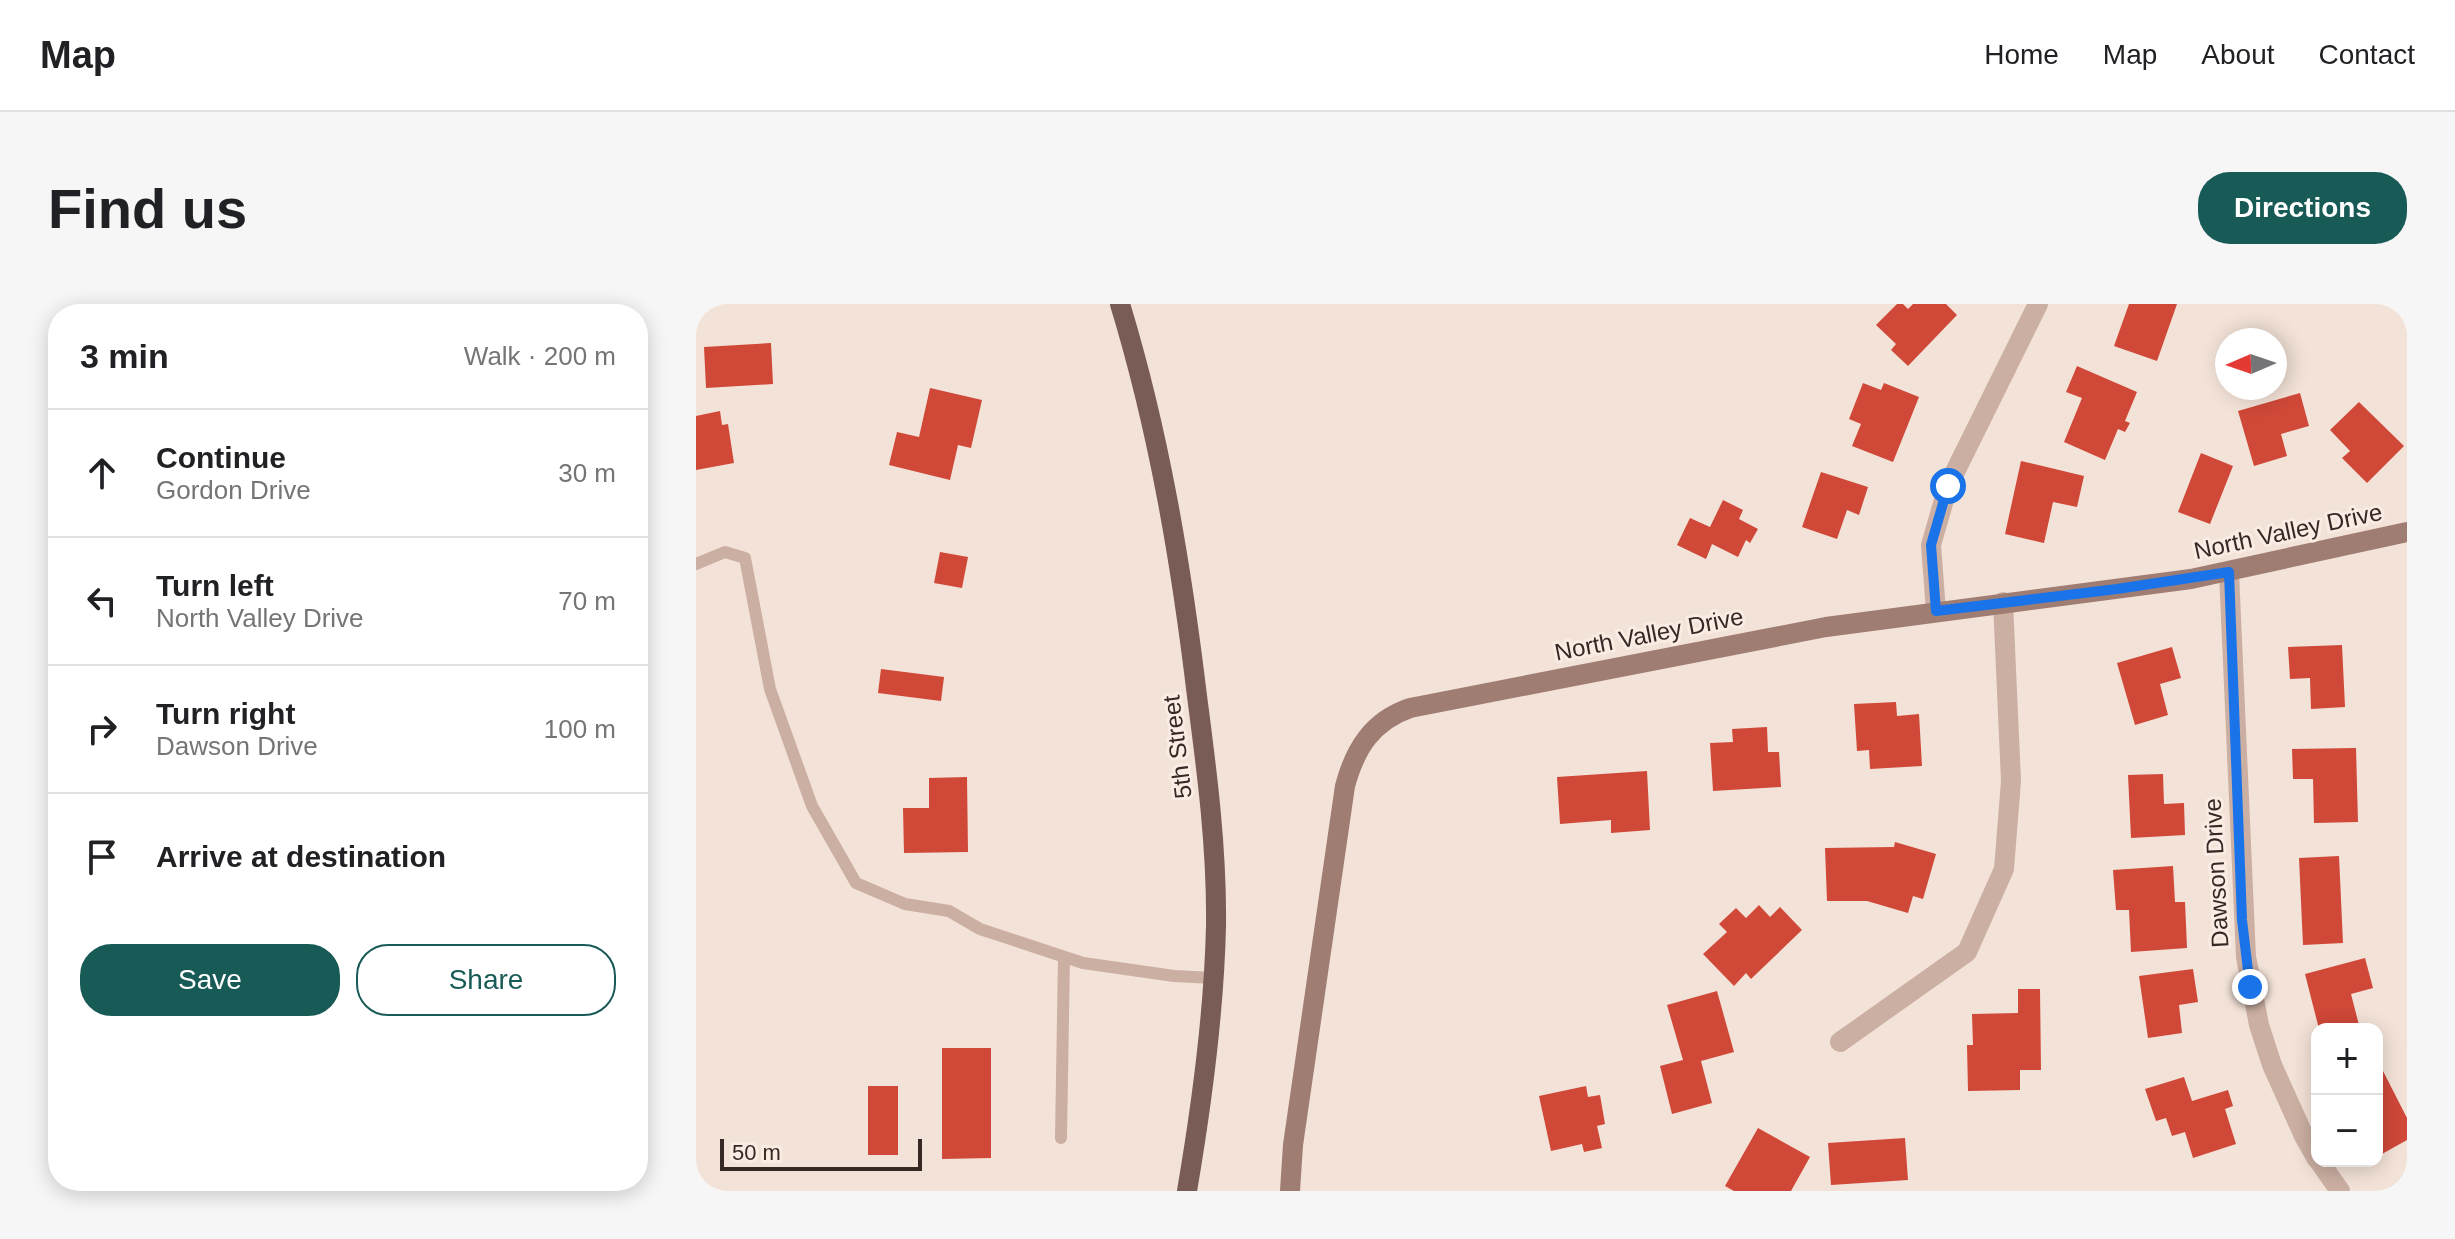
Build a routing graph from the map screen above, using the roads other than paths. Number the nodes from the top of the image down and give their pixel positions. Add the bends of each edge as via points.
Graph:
1 (1120, 304) edge
2 (2038, 304) edge
3 (2407, 532) edge
4 (696, 564) edge
5 (2229, 572) junction
6 (2003, 602) junction
7 (1936, 611) junction
8 (1064, 957) junction
9 (1214, 978) junction
10 (1840, 1042) dead end
11 (1061, 1138) dead end
12 (2311, 1148) edge
13 (2323, 1167) edge
14 (1187, 1191) edge
15 (1290, 1191) edge
16 (2340, 1191) edge

1 - 9 main road, 5th Street via 1157,440 1192,652 1213,838
2 - 7 street via 1948,486 1931,545
3 - 5 street, North Valley Drive
4 - 8 lane via 725,552 745,558 770,689 812,806 856,883 905,904 949,911 980,929
5 - 6 street, North Valley Drive
5 - 12 street, Dawson Drive via 2248,972 2272,1065
6 - 7 street, North Valley Drive
6 - 10 street via 2011,781 2004,869 1967,952
7 - 15 street, North Valley Drive via 1719,646 1410,708 1385,719 1359,749 1345,786
8 - 9 lane via 1098,966
8 - 11 lane
9 - 14 main road, 5th Street
13 - 16 street, Dawson Drive

